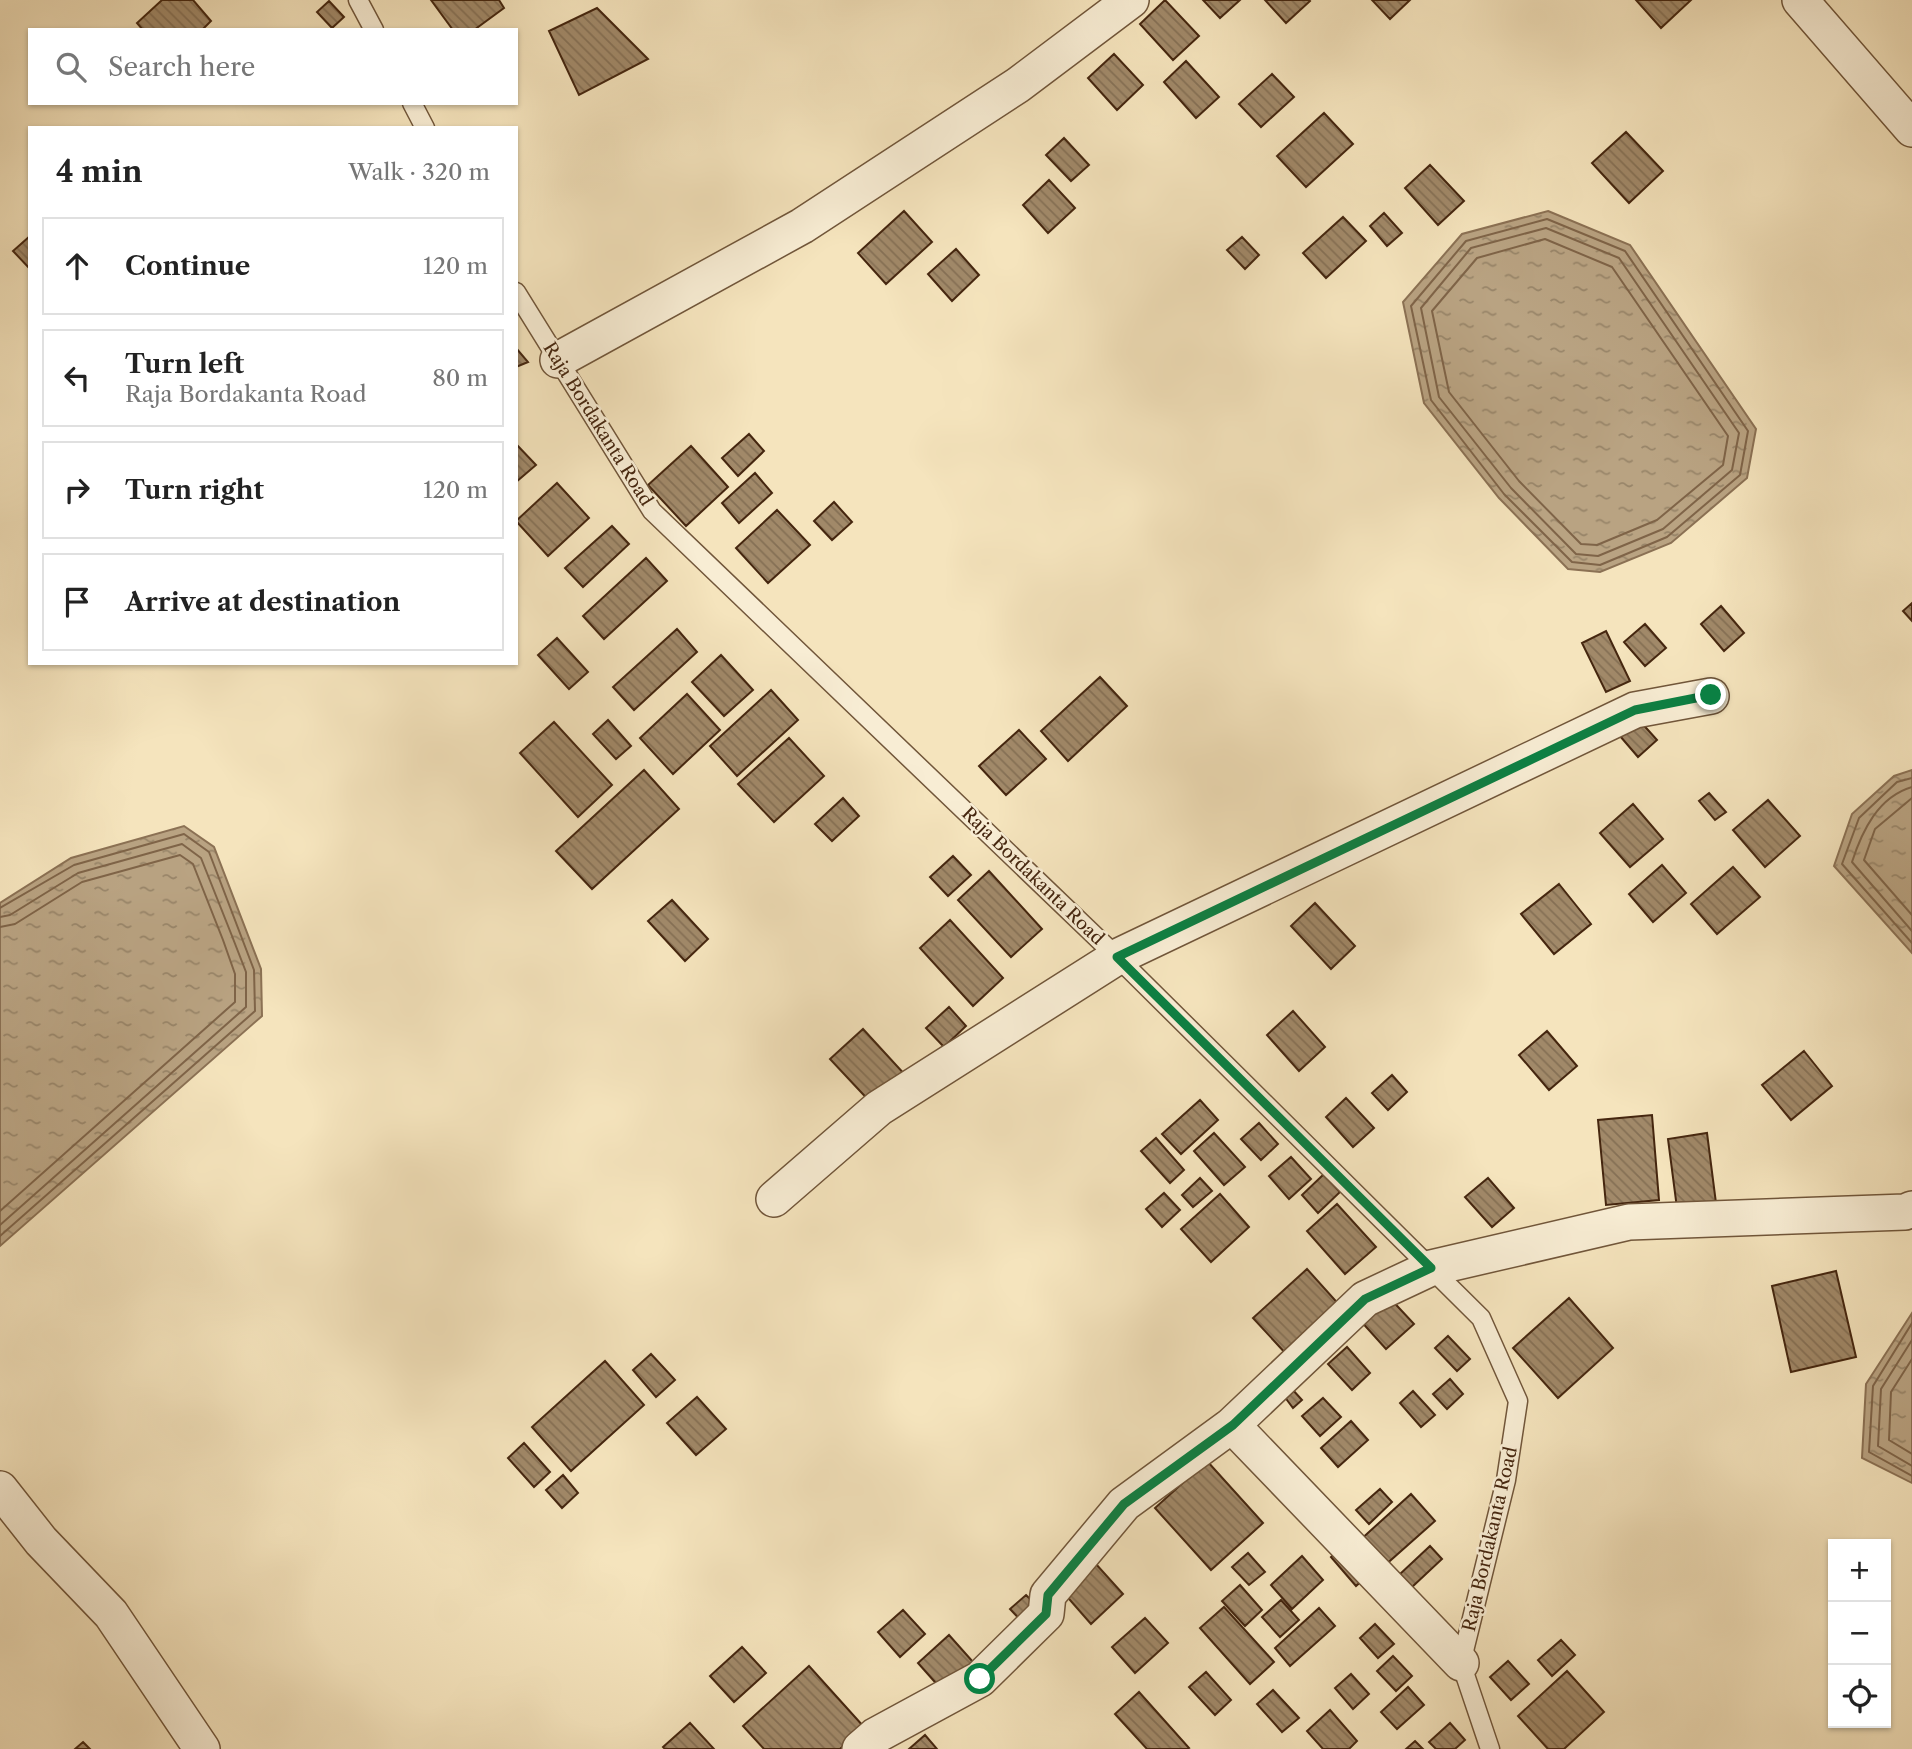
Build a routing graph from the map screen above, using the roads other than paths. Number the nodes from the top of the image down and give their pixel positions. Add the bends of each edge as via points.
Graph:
1 (359, 0) edge
2 (1131, 0) edge
3 (1800, 0) edge
4 (373, 28) edge
5 (413, 105) edge
6 (424, 126) edge
7 (1912, 129) edge
8 (518, 295) edge
9 (558, 359) junction
10 (1711, 695) dead end
11 (1117, 957) junction
12 (774, 1199) dead end
13 (1912, 1209) edge
14 (1431, 1268) junction
15 (1233, 1425) junction
16 (0, 1489) edge
17 (1461, 1663) junction
18 (202, 1749) edge
19 (860, 1749) edge
20 (1490, 1749) edge

1 - 4 lane
2 - 9 street via 1018,85 802,226
3 - 7 street
5 - 6 lane
8 - 9 lane, Raja Bordakanta Road
9 - 11 lane, Raja Bordakanta Road via 652,511
10 - 11 street via 1635,710
11 - 12 street via 879,1108
11 - 14 lane, Raja Bordakanta Road
13 - 14 street via 1629,1222
14 - 15 street via 1365,1299
14 - 17 lane, Raja Bordakanta Road via 1481,1318 1518,1401 1506,1480
15 - 17 street
15 - 19 street via 1124,1504 1048,1595 1046,1614 980,1679 875,1736
16 - 18 street via 41,1541 111,1614
17 - 20 lane

